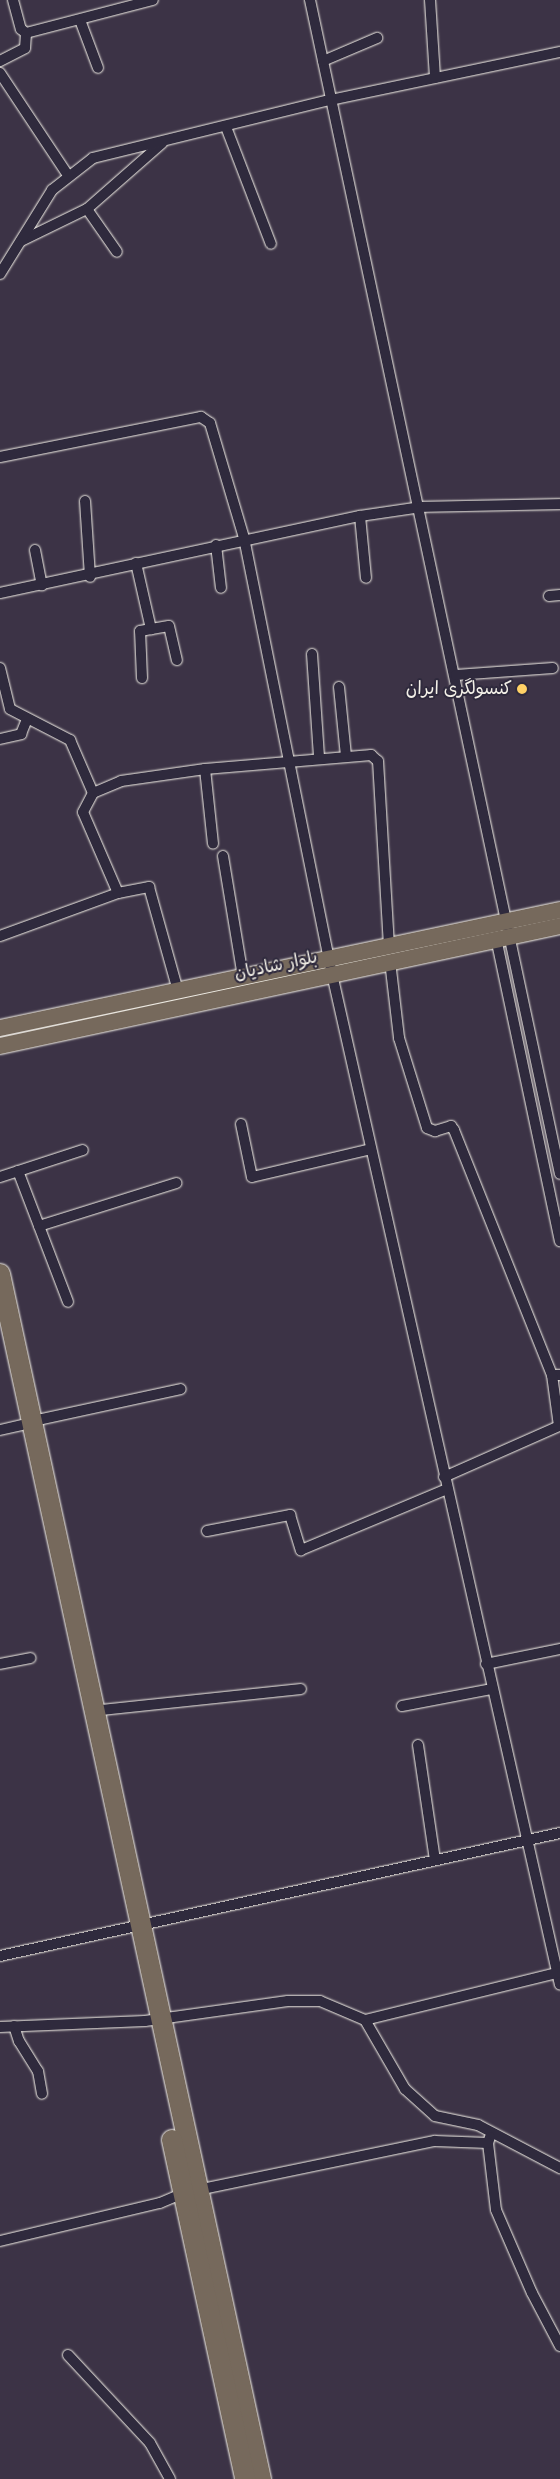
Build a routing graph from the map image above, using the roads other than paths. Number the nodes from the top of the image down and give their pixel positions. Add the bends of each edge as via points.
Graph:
1 (14, 0) edge
2 (153, 0) edge
3 (310, 0) edge
4 (430, 0) edge
5 (106, 5) edge
6 (80, 20) junction
7 (26, 33) junction
8 (377, 38) dead end
9 (560, 52) edge
10 (323, 60) junction
11 (0, 61) edge
12 (98, 68) dead end
13 (0, 73) edge
14 (435, 78) junction
15 (330, 100) junction
16 (226, 127) junction
17 (164, 142) junction
18 (67, 174) junction
19 (87, 209) junction
20 (20, 241) junction
21 (271, 244) dead end
22 (117, 252) dead end
23 (0, 274) edge
24 (0, 457) edge
25 (84, 501) dead end
26 (560, 504) edge
27 (421, 507) junction
28 (360, 516) junction
29 (244, 538) junction
30 (216, 545) junction
31 (35, 550) dead end
32 (136, 562) junction
33 (90, 577) junction
34 (366, 578) dead end
35 (42, 585) junction
36 (221, 588) dead end
37 (0, 593) edge
38 (151, 629) junction
39 (312, 654) dead end
40 (177, 660) dead end
41 (0, 668) edge
42 (554, 668) dead end
43 (456, 675) junction
44 (142, 678) dead end
45 (339, 687) dead end
46 (28, 719) junction
47 (0, 739) edge
48 (346, 756) junction
49 (319, 757) junction
50 (291, 759) junction
51 (205, 769) junction
52 (93, 793) junction
53 (213, 844) dead end
54 (223, 856) dead end
55 (118, 893) junction
56 (560, 910) edge
57 (560, 926) edge
58 (503, 932) junction
59 (0, 936) edge
60 (390, 954) junction
61 (330, 967) junction
62 (243, 977) junction
63 (178, 990) junction
64 (0, 1028) edge
65 (0, 1046) edge
66 (241, 1124) dead end
67 (371, 1149) junction
68 (83, 1150) dead end
69 (18, 1171) junction
70 (560, 1174) edge
71 (0, 1177) edge
72 (176, 1183) dead end
73 (39, 1226) junction
74 (560, 1241) edge
75 (0, 1274) edge
76 (68, 1302) dead end
77 (0, 1334) edge
78 (556, 1375) edge
79 (181, 1389) dead end
80 (27, 1423) junction
81 (560, 1427) edge
82 (0, 1430) edge
83 (444, 1477) junction
84 (447, 1489) junction
85 (207, 1531) dead end
86 (560, 1649) edge
87 (30, 1658) dead end
88 (0, 1664) edge
89 (486, 1664) junction
90 (302, 1689) dead end
91 (492, 1689) junction
92 (402, 1706) dead end
93 (92, 1711) junction
94 (418, 1745) dead end
95 (560, 1833) edge
96 (526, 1841) junction
97 (435, 1860) junction
98 (132, 1924) junction
99 (0, 1956) edge
100 (558, 1972) edge
101 (560, 1985) edge
102 (152, 2020) junction
103 (365, 2020) junction
104 (14, 2026) junction
105 (0, 2027) edge
106 (42, 2094) dead end
107 (492, 2132) junction
108 (488, 2143) junction
109 (560, 2168) edge
110 (190, 2192) junction
111 (0, 2241) edge
112 (560, 2346) edge
113 (68, 2354) dead end
114 (170, 2479) edge
115 (245, 2479) edge
116 (260, 2479) edge

1 - 7 street via 21,30
2 - 5 street
3 - 10 street
4 - 14 street
5 - 6 street
6 - 7 street
6 - 12 street
7 - 11 street via 25,48
8 - 10 street
9 - 14 street
10 - 15 street
13 - 18 street
14 - 15 street
15 - 16 street
15 - 27 street
16 - 17 street
16 - 21 street
17 - 18 street via 93,158
17 - 19 street
18 - 20 street via 52,190
19 - 20 street
19 - 22 street
20 - 23 street
24 - 29 street via 208,419
25 - 33 street
26 - 27 street
27 - 28 street
27 - 43 street
28 - 29 street
28 - 34 street
29 - 30 street
29 - 50 street
30 - 32 street
30 - 36 street
31 - 35 street
32 - 33 street
32 - 38 street
33 - 35 street
35 - 37 street
38 - 40 street via 169,626
38 - 44 street via 140,631
39 - 49 street
41 - 46 street via 6,704
42 - 43 street
43 - 58 street
45 - 48 street
46 - 47 street via 21,734
46 - 52 street via 70,740
48 - 49 street
48 - 60 street via 371,755 378,761
49 - 50 street
50 - 51 street
50 - 61 street
51 - 52 street via 121,781
51 - 53 street
52 - 55 street via 83,812
54 - 62 street
55 - 59 street
55 - 63 street via 149,887
56 - 58 main road, بلوار شادیان
57 - 58 main road, بلوار شادیان
58 - 60 main road, بلوار شادیان
58 - 70 street
58 - 74 street
60 - 61 main road, بلوار شادیان
60 - 78 street via 399,1038 427,1128 435,1131 451,1126 454,1130
61 - 62 main road, بلوار شادیان
61 - 65 main road, بلوار شادیان
61 - 67 street
62 - 63 main road, بلوار شادیان
63 - 64 main road, بلوار شادیان
66 - 67 street via 252,1177
67 - 83 street
68 - 69 street
69 - 71 street
69 - 73 street
72 - 73 street
73 - 76 street
75 - 80 highway
77 - 80 highway
78 - 81 street
79 - 80 street
80 - 82 street
80 - 93 highway
80 - 98 highway
81 - 83 street
83 - 84 street
84 - 85 street via 299,1551 290,1515
84 - 89 street
86 - 89 street
87 - 88 street
89 - 91 street
90 - 93 street
91 - 92 street
91 - 96 street
93 - 98 highway
94 - 97 street
95 - 96 street
96 - 97 street
96 - 100 street
97 - 98 street
98 - 99 street
98 - 102 highway
100 - 101 street
100 - 103 street
102 - 103 street via 288,2001 320,2001
102 - 104 street
102 - 110 highway
103 - 107 street via 405,2089 435,2116 478,2125
104 - 105 street
104 - 106 street via 18,2041 38,2071
107 - 108 street
107 - 109 street
108 - 110 street via 435,2141
108 - 112 street via 496,2210 532,2293
110 - 111 street via 160,2203
110 - 115 highway
110 - 116 highway
113 - 114 street via 150,2443

